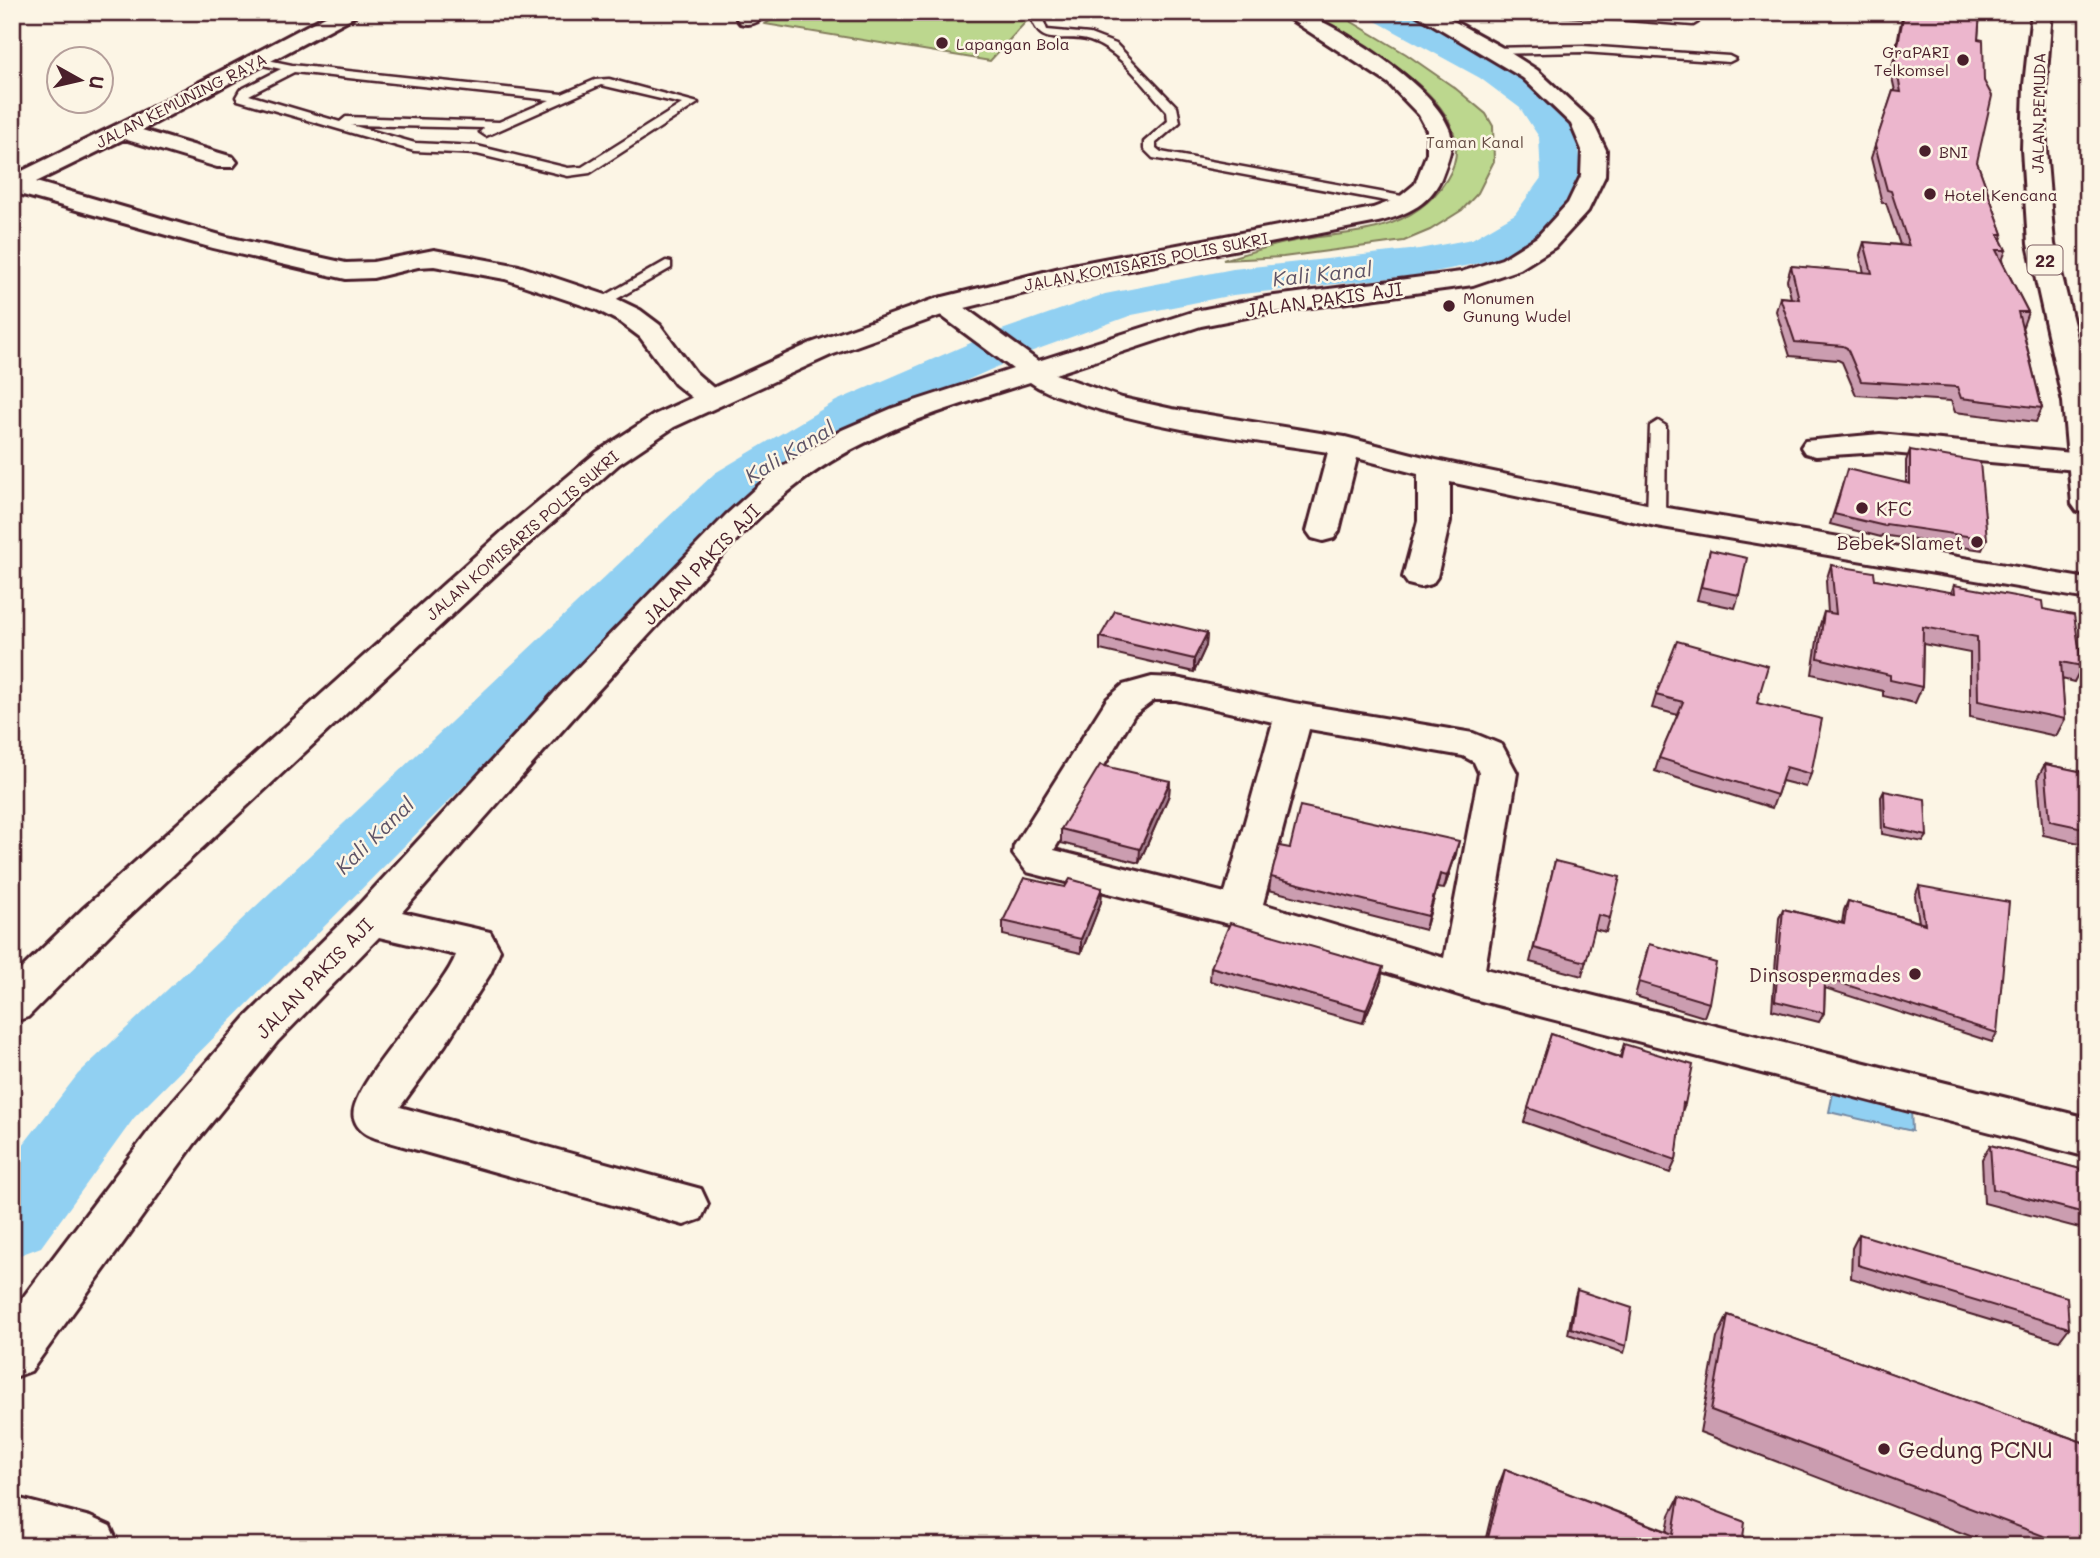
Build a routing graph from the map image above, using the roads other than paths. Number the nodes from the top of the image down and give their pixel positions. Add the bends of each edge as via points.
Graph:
1 (348, 12) edge
2 (1035, 12) edge
3 (1289, 12) edge
4 (1422, 12) edge
5 (1563, 12) edge
6 (2043, 13) edge
7 (1693, 22) dead end
8 (1625, 23) edge
9 (1606, 50) junction
10 (1494, 51) junction
11 (1729, 59) dead end
12 (257, 61) junction
13 (292, 68) junction
14 (564, 98) junction
15 (316, 120) junction
16 (498, 125) junction
17 (122, 131) junction
18 (457, 149) junction
19 (225, 162) dead end
20 (13, 184) edge
21 (1413, 202) junction
22 (666, 265) dead end
23 (601, 302) junction
24 (951, 310) junction
25 (1028, 366) junction
26 (711, 399) junction
27 (2083, 402) edge
28 (1658, 426) dead end
29 (1345, 446) junction
30 (1816, 447) dead end
31 (2082, 463) junction
32 (1434, 469) junction
33 (2088, 504) edge
34 (1656, 516) junction
35 (1323, 531) dead end
36 (1419, 577) dead end
37 (2088, 589) edge
38 (1294, 715) junction
39 (1240, 912) junction
40 (370, 920) junction
41 (1462, 980) junction
42 (12, 1005) edge
43 (2088, 1138) edge
44 (684, 1204) dead end
45 (12, 1354) edge
46 (12, 1525) edge
47 (90, 1546) edge

1 - 12 main road, JALAN KEMUNING RAYA
2 - 21 lane via 1044,33 1090,37 1112,46 1172,110 1174,122 1150,142 1157,155
3 - 21 main road via 1389,74 1432,117 1440,145 1428,186
4 - 10 main road, JALAN PAKIS AJI
5 - 8 lane
6 - 27 main road, JALAN PEMUDA / 22 via 2034,149 2041,244
7 - 8 lane
8 - 9 lane
9 - 10 lane
9 - 11 lane
10 - 25 main road, JALAN PAKIS AJI via 1530,74 1576,115 1594,150 1593,176 1579,206 1530,254 1464,279 1195,319
12 - 13 lane
12 - 17 main road, JALAN KEMUNING RAYA
13 - 14 lane
13 - 15 lane via 243,97
14 - 16 lane
14 - 18 lane via 606,82 692,103 577,172
15 - 16 lane
15 - 18 lane via 414,147
16 - 18 lane
17 - 19 main road
17 - 20 main road, JALAN KEMUNING RAYA
20 - 23 main road via 222,243 346,271 434,258 510,272
21 - 24 main road, JALAN KOMISARIS POLIS SUKRI via 1378,215 1072,273
22 - 23 lane
23 - 26 main road via 642,323 679,372
24 - 25 main road
24 - 26 main road, JALAN KOMISARIS POLIS SUKRI via 821,349
25 - 29 main road via 1051,384 1114,405
25 - 40 main road, JALAN PAKIS AJI via 853,436 787,477 737,522 581,686
26 - 42 main road, JALAN KOMISARIS POLIS SUKRI via 637,437 516,537 99,919
27 - 31 main road, JALAN PEMUDA / 22
28 - 34 lane
29 - 32 main road
29 - 35 main road
30 - 31 main road via 1880,443
31 - 33 main road, JALAN PEMUDA / 22
32 - 34 main road
32 - 36 main road via 1434,521
34 - 37 main road
38 - 39 main road
38 - 39 main road via 1176,689 1136,693 1120,707 1034,846 1033,854 1041,862
38 - 41 main road via 1473,745 1489,754 1499,773
39 - 41 main road
40 - 44 main road via 475,943 479,950 429,1033 378,1099 376,1116
40 - 45 main road, JALAN PAKIS AJI via 261,1030 178,1129
41 - 43 main road
46 - 47 main road

